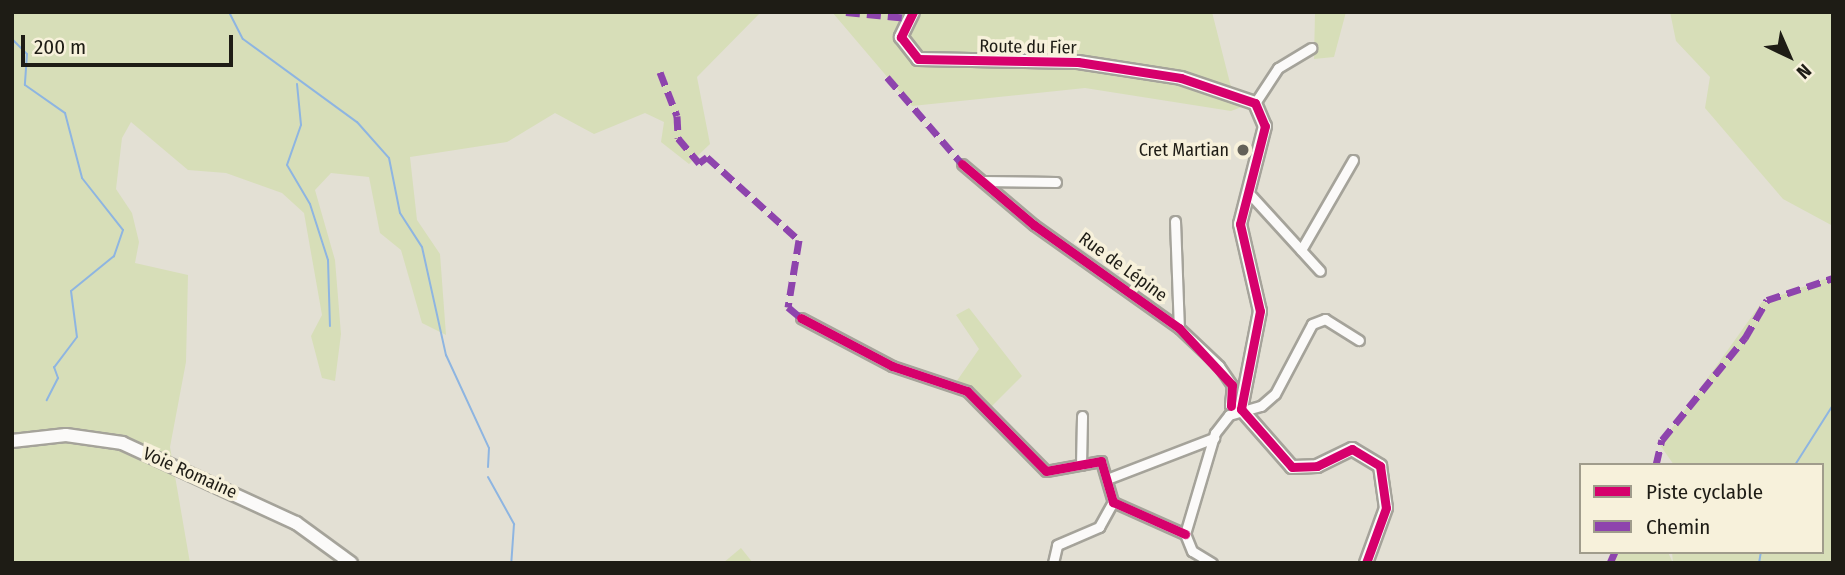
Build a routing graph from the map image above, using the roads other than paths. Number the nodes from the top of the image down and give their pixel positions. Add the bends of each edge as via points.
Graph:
1 (913, 12) edge
2 (1311, 48) dead end
3 (1255, 103) junction
4 (1353, 160) dead end
5 (962, 164) dead end
6 (983, 181) junction
7 (1056, 182) dead end
8 (1246, 190) junction
9 (1175, 221) dead end
10 (1301, 250) junction
11 (1320, 271) dead end
12 (801, 318) dead end
13 (1179, 328) junction
14 (1359, 341) dead end
15 (1241, 409) junction
16 (1082, 415) dead end
17 (1213, 438) junction
18 (12, 441) edge
19 (1081, 465) junction
20 (1107, 479) junction
21 (1113, 502) junction
22 (1185, 534) junction
23 (351, 563) edge
24 (1053, 563) edge
25 (1212, 563) edge
26 (1366, 563) edge

1 - 3 main road, Route du Fier via 901,37 918,59 1078,62 1181,78
2 - 3 street via 1278,68
3 - 8 main road via 1264,135
4 - 10 street
5 - 6 street, Rue de Lépine
6 - 7 street
6 - 13 street, Rue de Lépine
8 - 10 street
8 - 15 main road via 1240,224 1259,311
9 - 13 street
10 - 11 street
12 - 19 street via 892,366 967,391 1046,471
13 - 15 street, Rue de Lépine via 1219,366 1233,385 1230,405
14 - 15 street via 1325,319 1312,324 1275,394 1261,406
15 - 17 street
15 - 26 main road via 1292,467 1317,466 1352,449 1380,466 1385,508
16 - 19 street
17 - 20 street
17 - 22 street
18 - 23 main road, Voie Romaine via 66,435 122,443 296,523
19 - 20 street via 1101,461
20 - 21 street
21 - 22 street
21 - 24 street via 1099,527 1058,545
22 - 25 street via 1192,551

